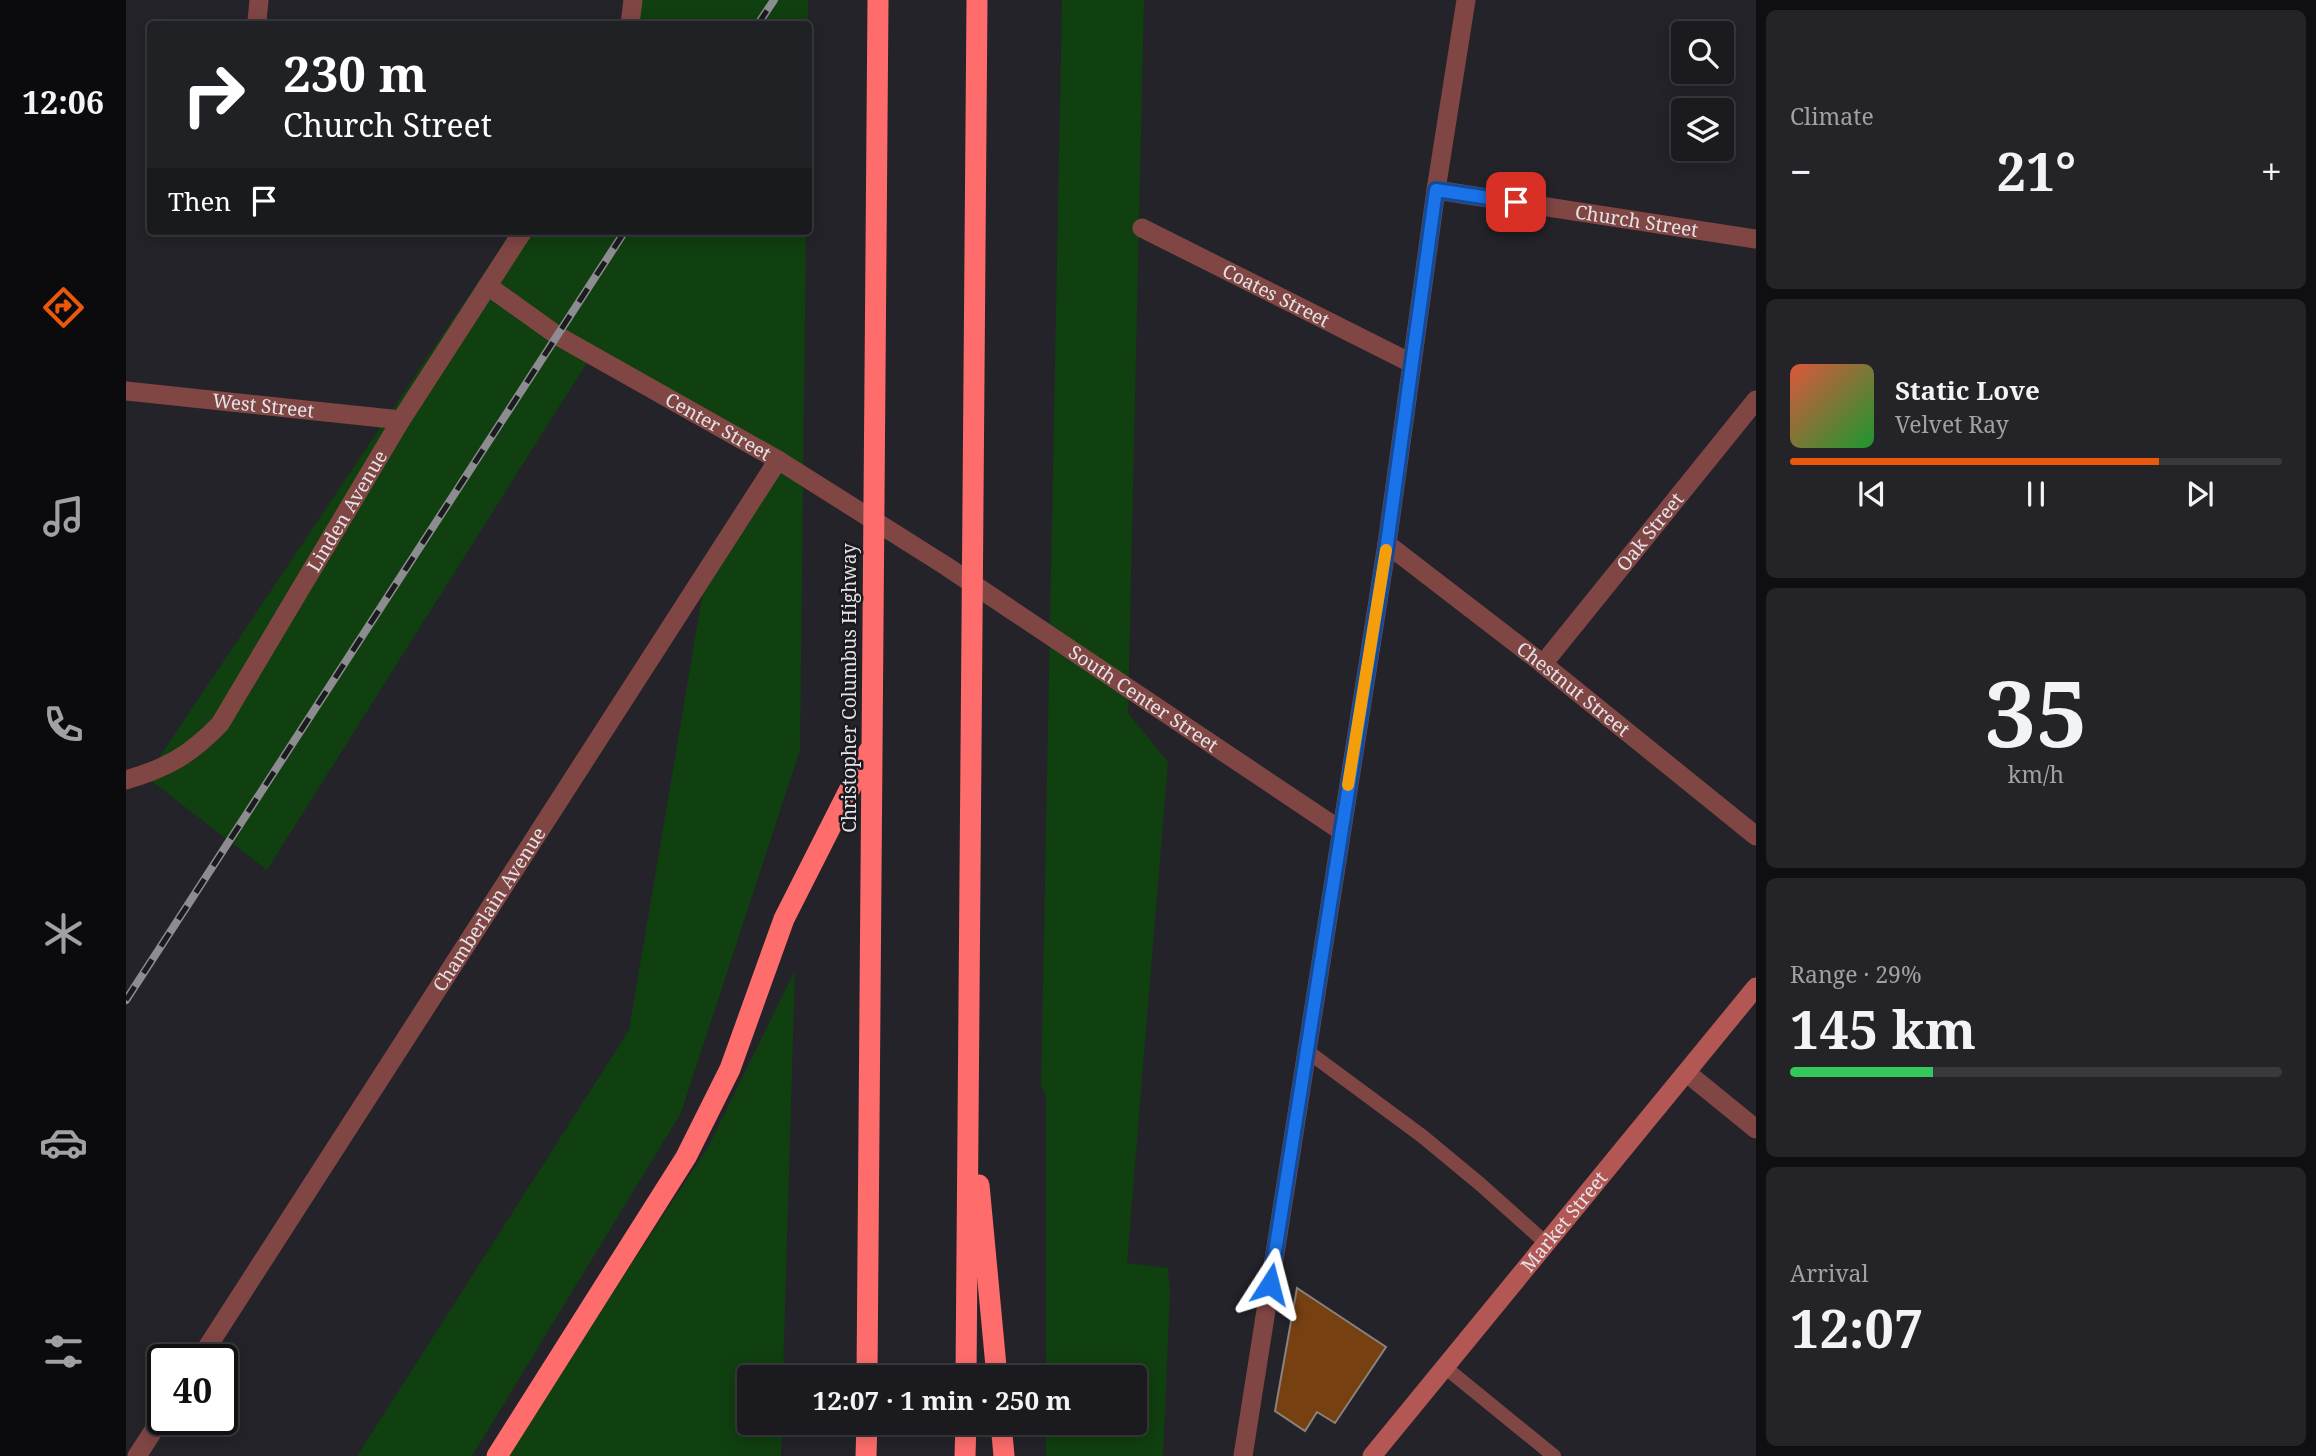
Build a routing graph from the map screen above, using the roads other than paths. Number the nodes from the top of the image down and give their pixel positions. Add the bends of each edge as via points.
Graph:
1 (259, 0) edge
2 (633, 0) edge
3 (977, 0) edge
4 (1466, 0) edge
5 (877, 7) edge
6 (257, 21) dead end
7 (630, 21) edge
8 (1436, 190) junction
9 (1142, 228) dead end
10 (520, 235) edge
11 (1756, 239) edge
12 (488, 286) junction
13 (1411, 363) junction
14 (126, 391) edge
15 (1756, 400) edge
16 (401, 420) junction
17 (778, 460) junction
18 (1387, 544) junction
19 (946, 566) joint
20 (1543, 664) junction
21 (872, 746) junction
22 (126, 780) edge
23 (1340, 830) junction
24 (1756, 836) edge
25 (1756, 987) edge
26 (1307, 1051) junction
27 (968, 1061) junction
28 (1687, 1073) junction
29 (1756, 1129) edge
30 (1547, 1244) junction
31 (209, 1344) edge
32 (867, 1365) edge
33 (966, 1365) edge
34 (996, 1365) edge
35 (1446, 1368) junction
36 (151, 1435) edge
37 (867, 1435) edge
38 (966, 1435) edge
39 (1002, 1435) edge
40 (1244, 1448) edge
41 (137, 1456) edge
42 (497, 1456) edge
43 (866, 1456) edge
44 (965, 1456) edge
45 (1004, 1456) edge
46 (1261, 1456) edge
47 (1372, 1456) edge
48 (1555, 1456) edge

1 - 6 street
2 - 7 street
3 - 27 highway
4 - 8 street
5 - 21 highway, Christopher Columbus Highway
8 - 11 street, Church Street
8 - 13 street
9 - 13 street, Coates Street
10 - 12 street, Linden Avenue
12 - 16 street, Linden Avenue
12 - 17 street, Center Street via 558,336
13 - 18 street
14 - 16 street, West Street
15 - 20 street, Oak Street
16 - 22 street, Linden Avenue via 220,724 168,766
17 - 19 street, Center Street
17 - 31 street, Chamberlain Avenue
18 - 20 street, Chestnut Street
18 - 23 street
19 - 23 street, South Center Street
20 - 24 street, Chestnut Street
21 - 32 highway, Christopher Columbus Highway
21 - 42 highway via 784,919 730,1069 686,1157
23 - 26 street
25 - 28 main road, Market Street
26 - 30 lane via 1422,1136
26 - 40 street
27 - 33 highway
27 - 34 highway
28 - 29 street
28 - 30 main road, Market Street
30 - 35 main road, Market Street
35 - 47 main road, Market Street
35 - 48 lane
36 - 41 street
37 - 43 highway
38 - 44 highway
39 - 45 highway
40 - 46 street

